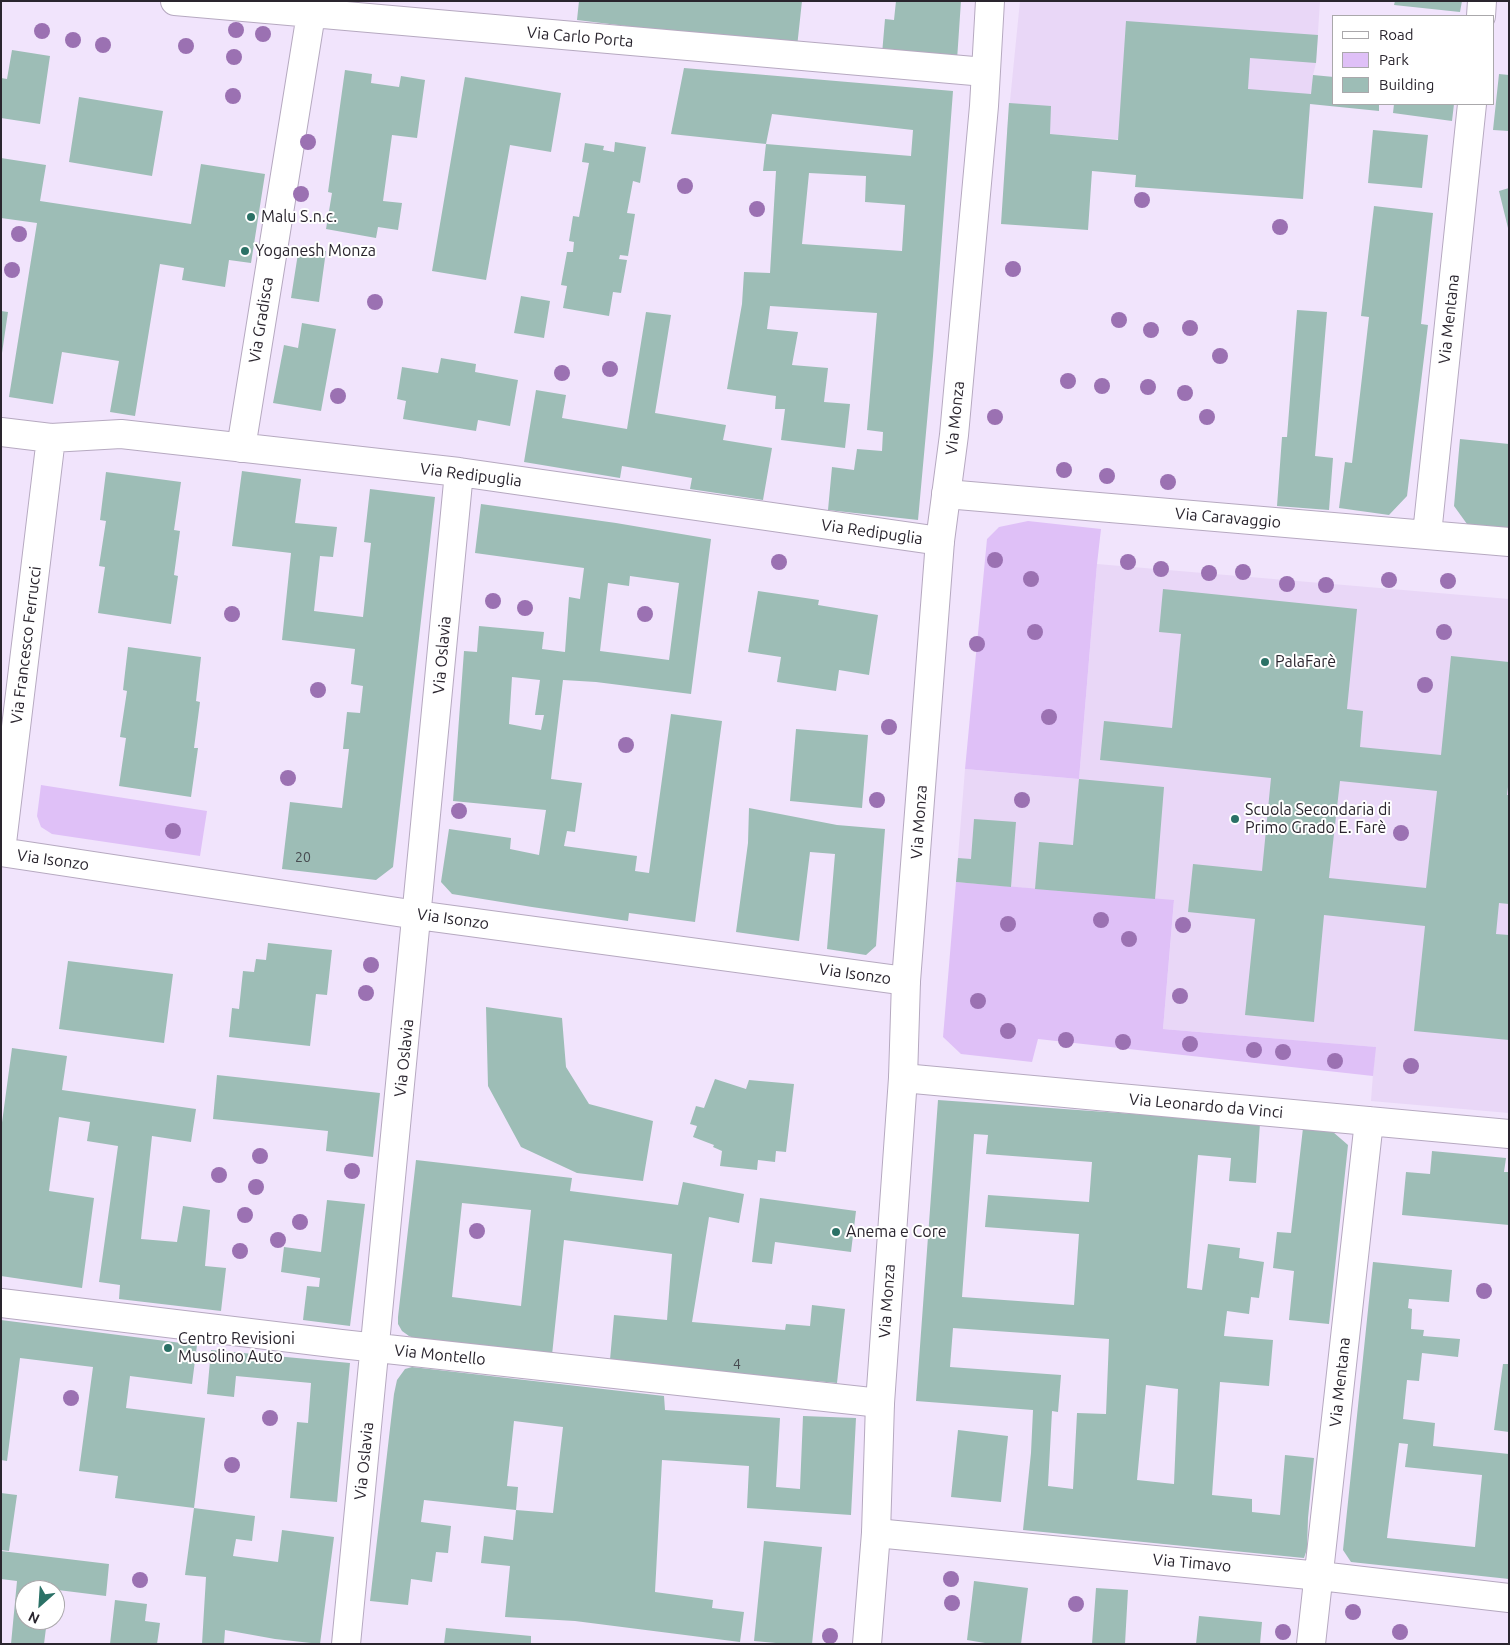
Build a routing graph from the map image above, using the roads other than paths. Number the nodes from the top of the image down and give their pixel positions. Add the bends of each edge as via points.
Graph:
1 (175, 1) edge
2 (990, 1) edge
3 (1482, 1) edge
4 (311, 14) junction
5 (1480, 15) edge
6 (985, 72) junction
7 (1472, 105) edge
8 (1, 432) edge
9 (51, 438) junction
10 (241, 448) junction
11 (459, 472) junction
12 (946, 494) junction
13 (1427, 534) junction
14 (940, 541) junction
15 (1509, 542) edge
16 (1, 852) edge
17 (417, 914) junction
18 (906, 981) junction
19 (903, 1078) junction
20 (1368, 1121) junction
21 (1509, 1134) edge
22 (1, 1303) edge
23 (375, 1348) junction
24 (880, 1403) junction
25 (876, 1533) junction
26 (1320, 1576) junction
27 (1509, 1598) edge
28 (346, 1644) edge
29 (867, 1644) edge
30 (1312, 1644) edge

1 - 4 street, Via Carlo Porta
2 - 6 street, Via Monza
3 - 5 street
4 - 6 street, Via Carlo Porta
4 - 10 street, Via Gradisca
6 - 12 street, Via Monza via 954,435
7 - 13 street, Via Mentana
8 - 9 street, Via Redipuglia
9 - 10 street, Via Redipuglia via 120,434
9 - 16 street, Via Francesco Ferrucci
10 - 11 street, Via Redipuglia
11 - 14 street, Via Redipuglia
11 - 17 street, Via Oslavia
12 - 13 street, Via Caravaggio
12 - 14 street, Via Monza
13 - 15 street, Via Caravaggio
14 - 18 street, Via Monza
16 - 17 street, Via Isonzo
17 - 18 street, Via Isonzo
17 - 23 street, Via Oslavia
18 - 19 street, Via Monza
19 - 20 street, Via Leonardo da Vinci
19 - 24 street, Via Monza
20 - 21 street, Via Leonardo da Vinci
20 - 26 street, Via Mentana
22 - 23 street, Via Montello
23 - 24 street, Via Montello
23 - 28 street, Via Oslavia
24 - 25 street, Via Monza
25 - 26 street, Via Timavo
25 - 29 street, Via Monza
26 - 27 street, Via Timavo
26 - 30 street, Via Mentana

